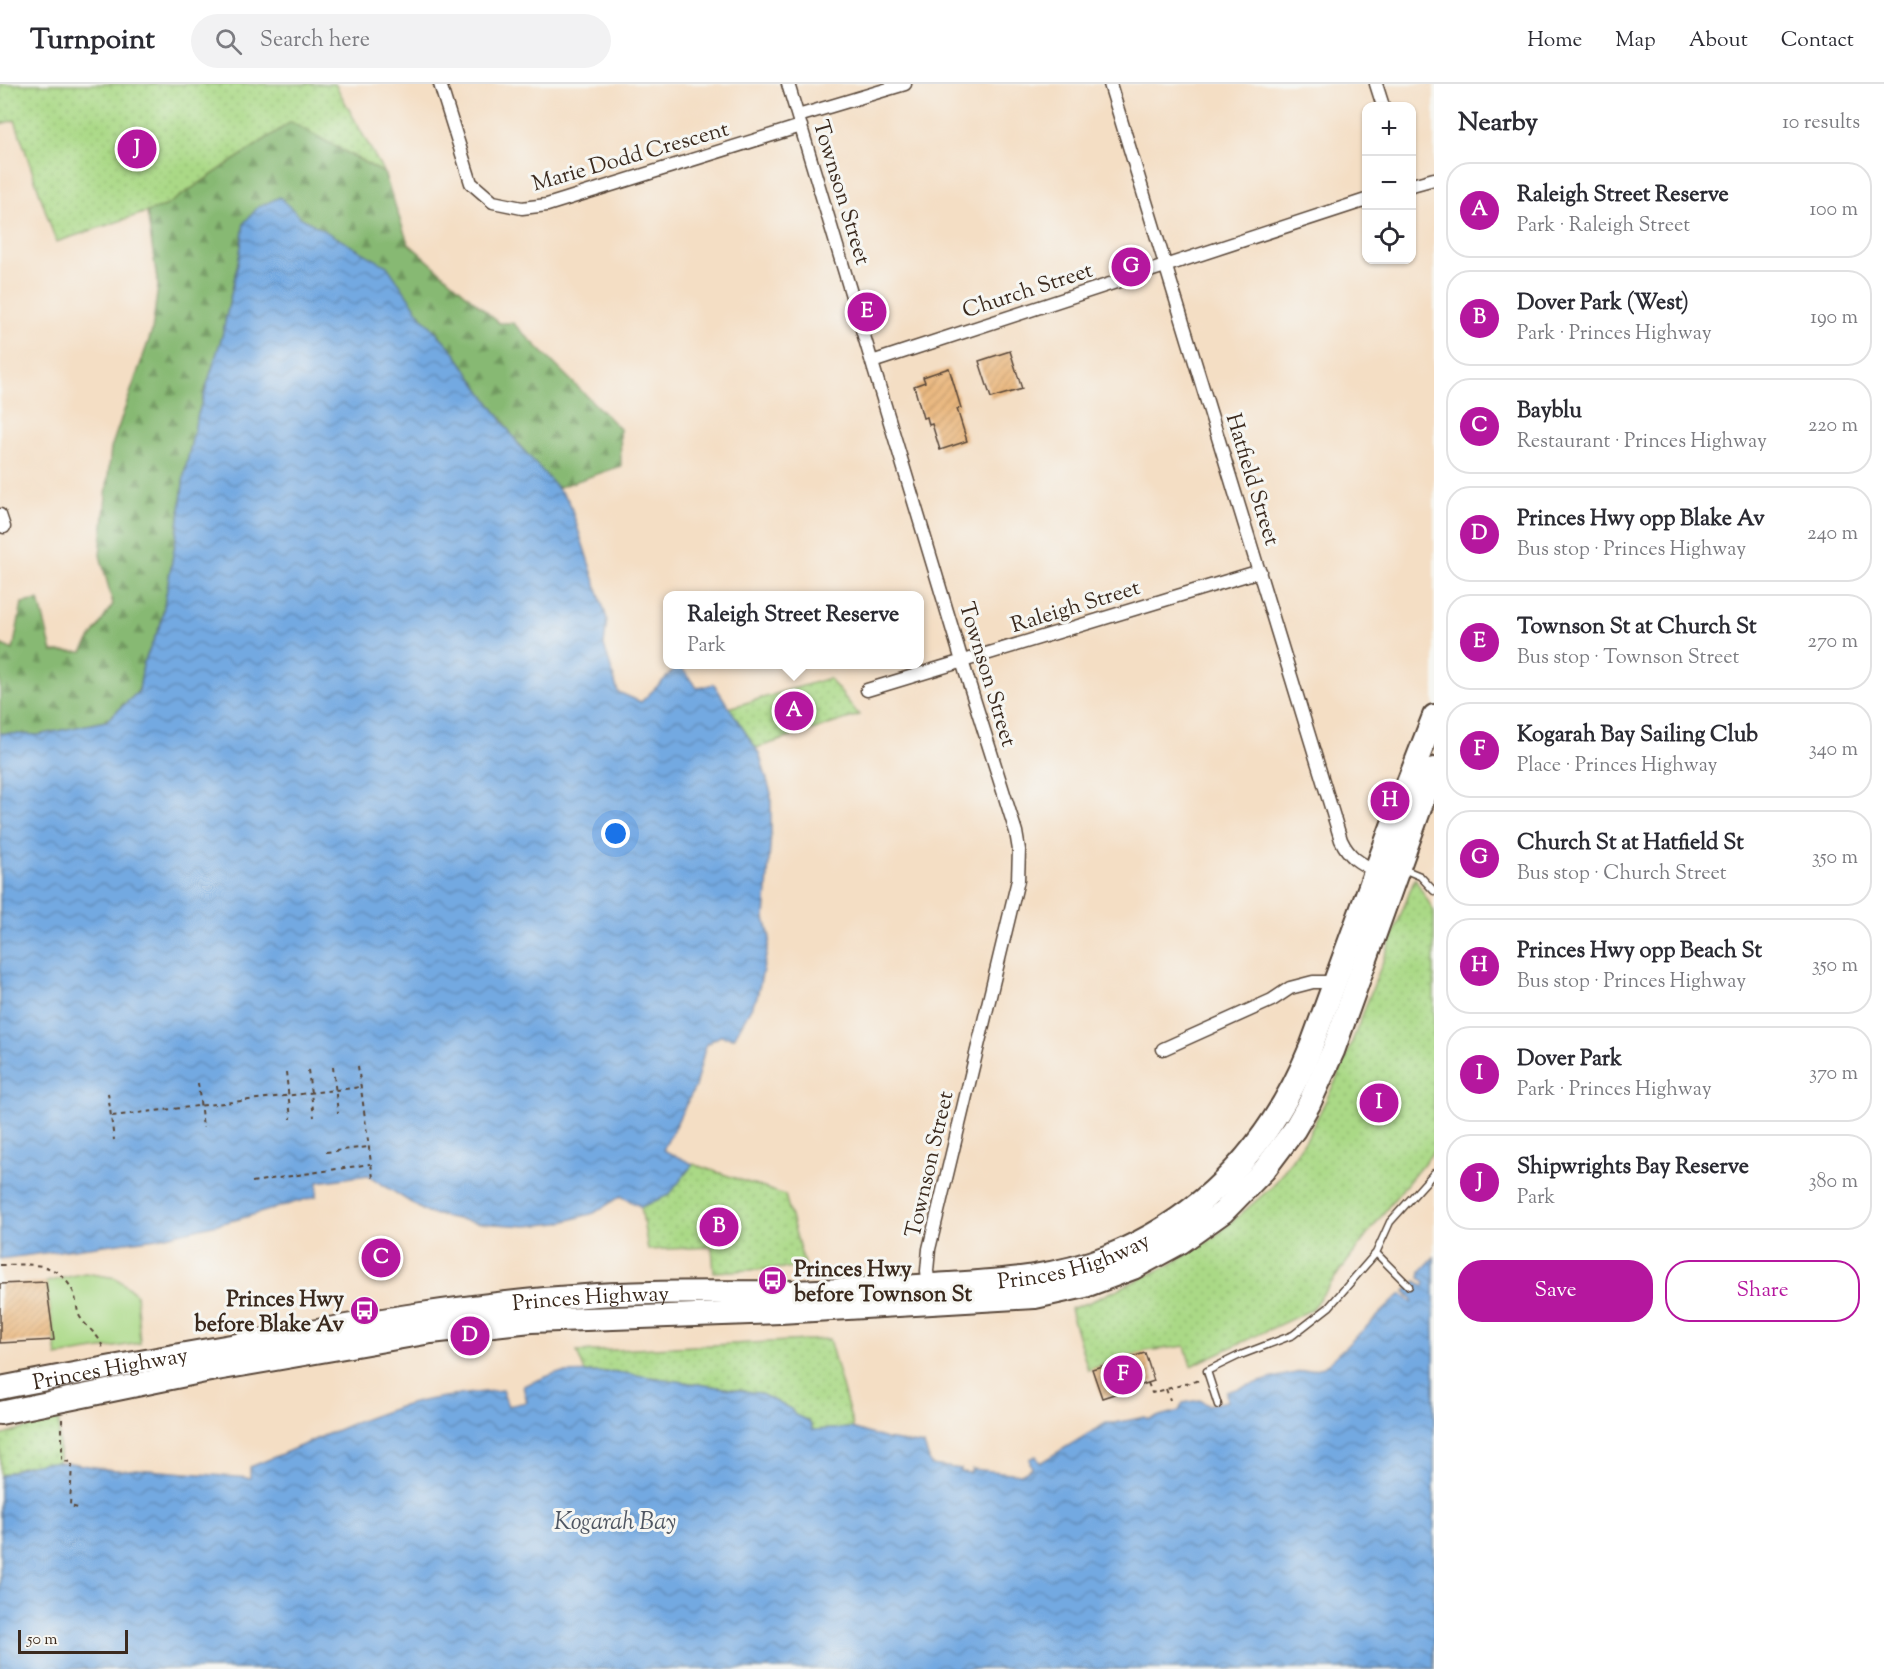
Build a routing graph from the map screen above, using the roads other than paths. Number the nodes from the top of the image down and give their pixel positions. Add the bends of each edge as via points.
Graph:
1 (440, 84) edge
2 (788, 84) edge
3 (905, 84) edge
4 (1110, 84) edge
5 (1376, 84) edge
6 (1382, 102) edge
7 (800, 121) junction
8 (1434, 179) edge
9 (1416, 184) edge
10 (1362, 201) edge
11 (1167, 266) junction
12 (872, 362) junction
13 (1260, 571) junction
14 (962, 661) junction
15 (867, 690) dead end
16 (1434, 716) edge
17 (1434, 769) edge
18 (1430, 790) edge
19 (1400, 868) junction
20 (1377, 871) junction
21 (1434, 891) edge
22 (1335, 982) junction
23 (1163, 1049) dead end
24 (1434, 1173) edge
25 (1376, 1252) junction
26 (929, 1286) junction
27 (1409, 1286) dead end
28 (0, 1388) edge
29 (1218, 1405) dead end
30 (0, 1416) edge

1 - 7 street, Marie Dodd Crescent via 471,183 493,202 522,208 547,205
2 - 7 street, Townson Street
3 - 7 street, Marie Dodd Crescent
4 - 11 street, Hatfield Street
5 - 6 street
7 - 12 street, Townson Street
8 - 9 street
10 - 11 street, Church Street
11 - 12 street, Church Street
11 - 13 street, Hatfield Street
12 - 14 street, Townson Street
13 - 14 street, Raleigh Street
13 - 20 street, Hatfield Street via 1341,840 1355,860
14 - 15 street, Raleigh Street
14 - 26 street, Townson Street via 1016,832 1020,866 929,1249
16 - 20 highway, Princes Highway
17 - 18 highway, Princes Highway
18 - 19 highway, Princes Highway
19 - 21 lane via 1420,876
19 - 30 highway, Princes Highway via 1333,1051 1294,1130 1250,1186 1210,1222 1158,1256 1109,1278 1035,1297 790,1312 531,1321 442,1331 206,1371
20 - 22 highway, Princes Highway
22 - 23 street via 1290,988 1272,1000
22 - 26 highway, Princes Highway via 1301,1073 1284,1105 1252,1151 1204,1199 1151,1236 1085,1264 1033,1277
24 - 25 lane via 1390,1222
25 - 27 lane
25 - 29 lane via 1329,1307 1293,1335 1207,1371
26 - 28 highway, Princes Highway via 596,1295 514,1301 368,1321

